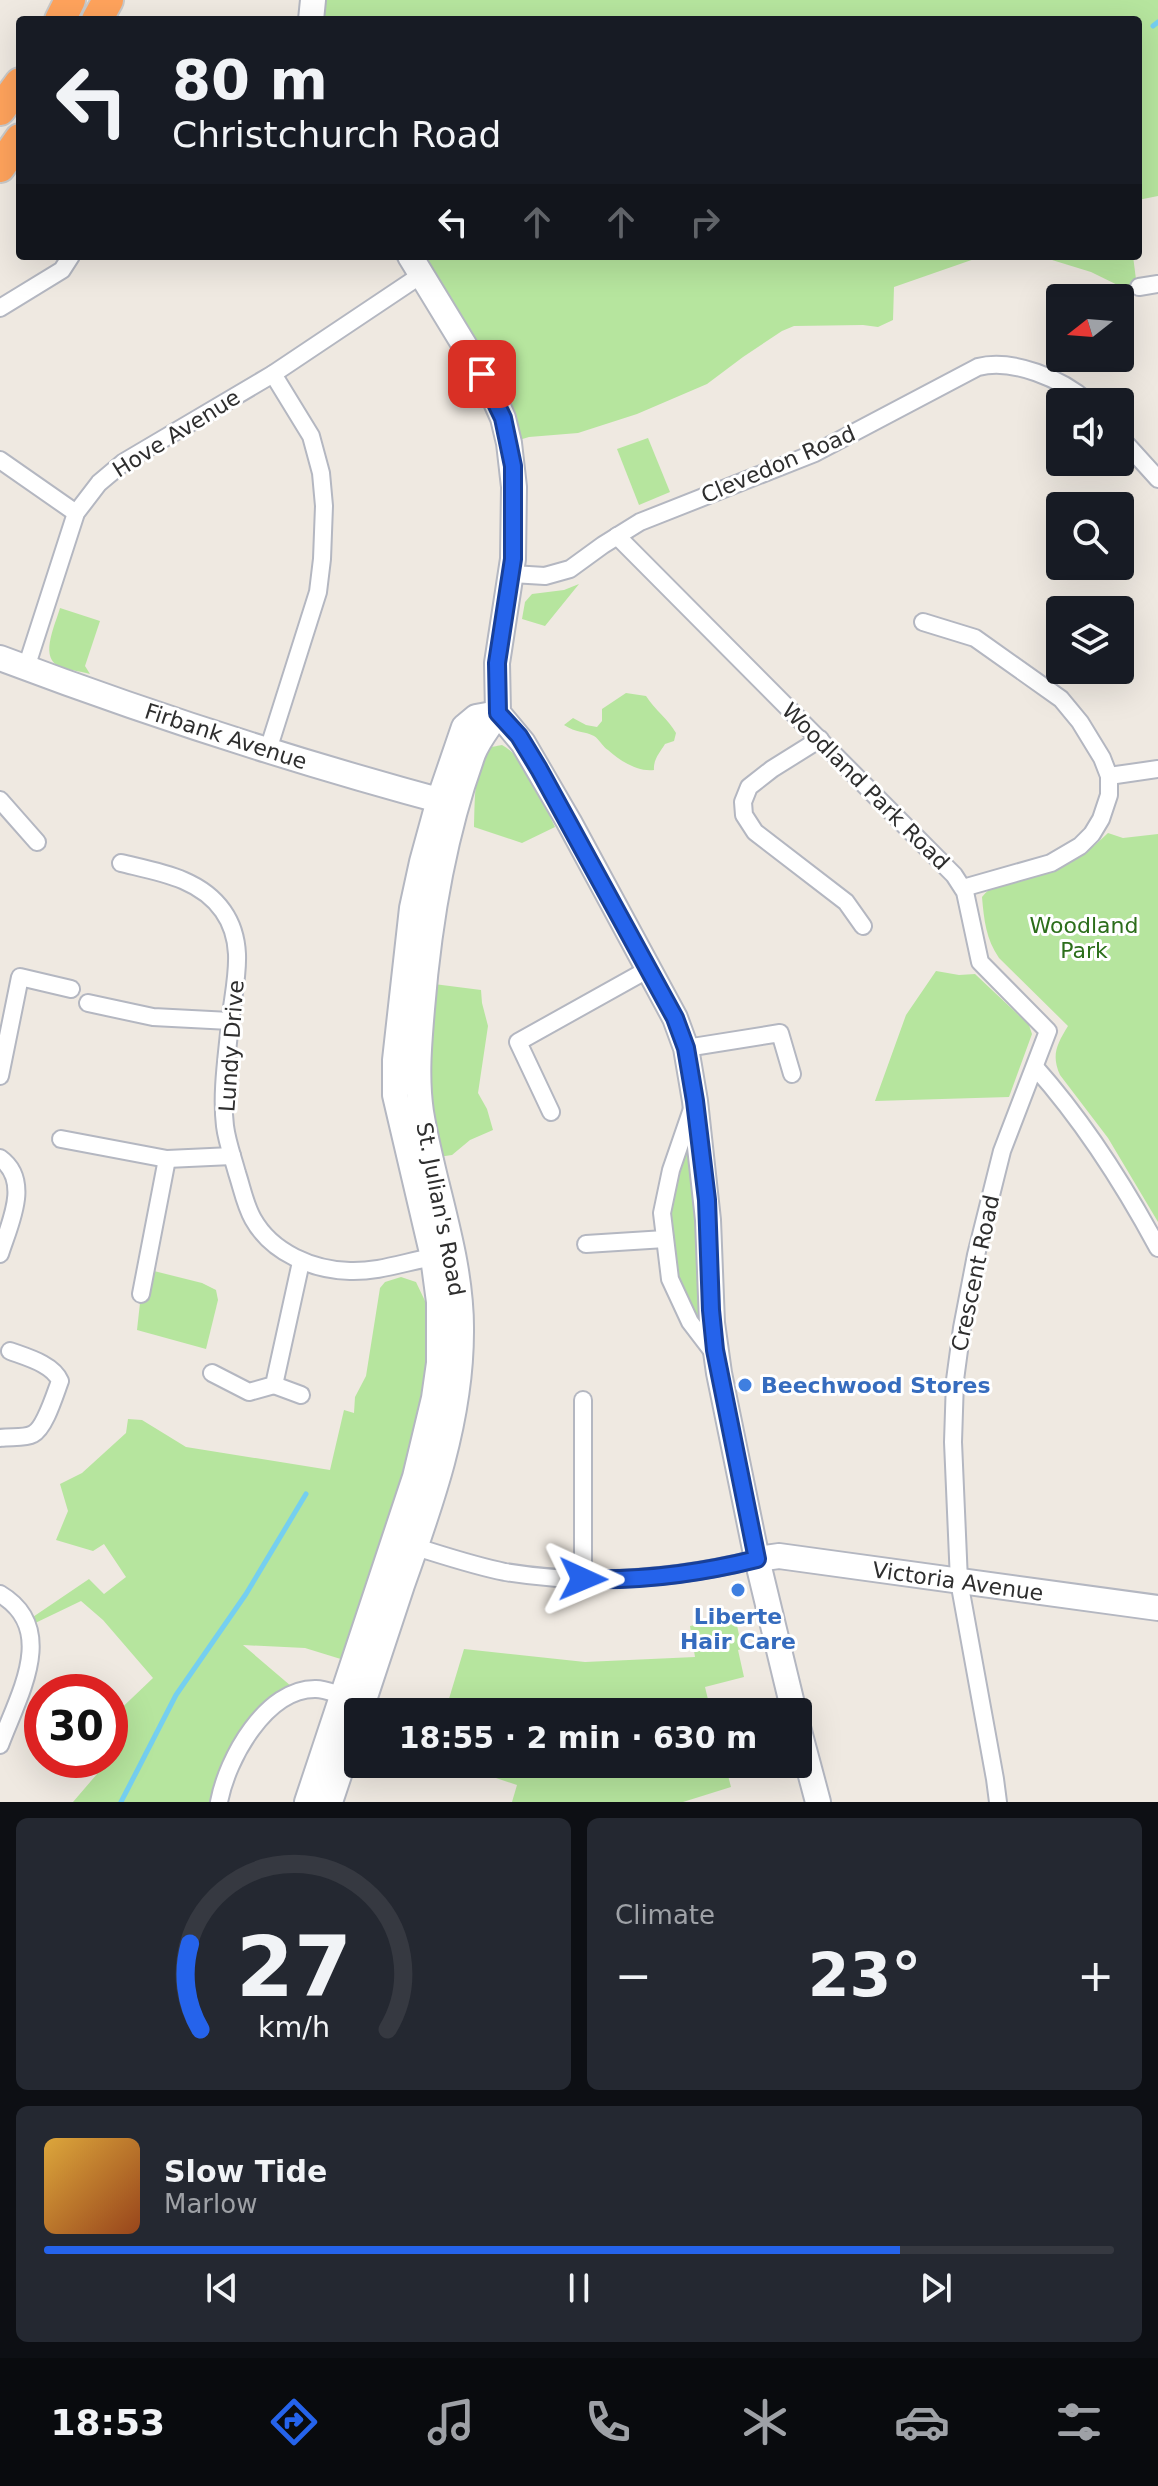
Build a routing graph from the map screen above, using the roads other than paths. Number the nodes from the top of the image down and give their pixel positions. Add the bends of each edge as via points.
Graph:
1 (16, 88) edge
2 (0, 110) edge
3 (16, 145) edge
4 (0, 167) edge
5 (68, 260) edge
6 (416, 266) edge
7 (1158, 284) edge
8 (1139, 287) dead end
9 (0, 308) edge
10 (273, 374) junction
11 (1067, 388) edge
12 (1134, 452) edge
13 (0, 460) edge
14 (1158, 479) edge
15 (76, 513) junction
16 (617, 536) junction
17 (512, 574) junction
18 (923, 622) dead end
19 (0, 658) edge
20 (26, 668) junction
21 (498, 713) junction
22 (820, 739) junction
23 (268, 750) junction
24 (1158, 769) edge
25 (1109, 776) junction
26 (0, 800) edge
27 (447, 803) junction
28 (37, 842) dead end
29 (121, 863) dead end
30 (963, 888) junction
31 (863, 926) dead end
32 (647, 970) junction
33 (71, 989) dead end
34 (88, 1003) dead end
35 (230, 1021) junction
36 (686, 1048) junction
37 (1035, 1067) junction
38 (792, 1074) dead end
39 (0, 1076) edge
40 (695, 1101) junction
41 (551, 1112) dead end
42 (61, 1139) dead end
43 (232, 1156) junction
44 (0, 1158) edge
45 (167, 1159) junction
46 (665, 1239) junction
47 (586, 1244) dead end
48 (1158, 1248) edge
49 (0, 1254) edge
50 (443, 1256) junction
51 (301, 1262) junction
52 (141, 1294) dead end
53 (10, 1351) dead end
54 (717, 1358) junction
55 (75, 1368) dead end
56 (212, 1373) dead end
57 (57, 1374) junction
58 (274, 1385) junction
59 (301, 1395) dead end
60 (583, 1400) dead end
61 (0, 1438) edge
62 (425, 1480) junction
63 (416, 1547) junction
64 (757, 1559) junction
65 (583, 1579) junction
66 (959, 1581) junction
67 (0, 1594) edge
68 (1158, 1608) edge
69 (382, 1611) junction
70 (341, 1695) junction
71 (363, 1698) edge
72 (791, 1698) edge
73 (344, 1739) edge
74 (0, 1745) edge
75 (334, 1755) junction
76 (812, 1778) edge
77 (219, 1802) edge
78 (307, 1802) edge
79 (330, 1802) edge
80 (818, 1802) edge
81 (998, 1802) edge

1 - 2 highway
3 - 4 highway
5 - 9 street via 62,270
6 - 10 street, Hove Avenue
6 - 17 street via 503,418 513,466
7 - 8 street
10 - 15 street, Hove Avenue via 124,462
10 - 23 street via 311,436 324,506 318,592
11 - 16 street, Clevedon Road via 999,364 978,367 815,453
12 - 14 street
13 - 15 street
15 - 20 street, Hove Avenue
16 - 17 street, Clevedon Road via 561,573
16 - 22 street, Woodland Park Road
17 - 21 street via 497,663
18 - 25 street via 975,638 1061,699
19 - 20 street, Firbank Avenue
20 - 23 street, Firbank Avenue
21 - 27 street, St. Julian's Road
21 - 32 street via 531,756
22 - 30 street, Woodland Park Road
22 - 31 street via 749,787 744,815 755,832 846,902
23 - 27 street, Firbank Avenue
24 - 25 street
25 - 30 street via 1101,819 1080,846 1051,863
26 - 28 street
27 - 50 street, St. Julian's Road via 432,916 414,981 420,1107
29 - 35 street, Lundy Drive via 194,884 223,910 237,945
30 - 37 street, Woodland Park Road via 980,962 1048,1029
32 - 36 street
32 - 41 street via 518,1042
33 - 39 street via 20,977
34 - 35 street via 153,1017
35 - 43 street, Lundy Drive via 224,1105
36 - 38 street via 780,1033
36 - 40 street
37 - 48 street via 1099,1148
37 - 66 street, Crescent Road via 1002,1151 962,1328 953,1438
40 - 46 street via 664,1195
40 - 54 street
42 - 45 street
43 - 45 street
43 - 51 street, Lundy Drive via 255,1223
44 - 49 street via 13,1170 17,1196
45 - 52 street
46 - 47 street
46 - 54 street via 673,1286 697,1333
50 - 51 street, Lundy Drive via 349,1271
50 - 62 street, St. Julian's Road via 460,1305 460,1364 453,1416
51 - 58 street
53 - 57 street
54 - 64 street
55 - 57 street
56 - 58 street via 249,1392
57 - 61 street via 60,1381 41,1426 33,1434
58 - 59 street
60 - 65 street
62 - 63 street, St. Julian's Road
62 - 69 street, St. Julian's Road
63 - 65 street via 504,1571
63 - 69 street, St. Julian's Road
64 - 65 street via 681,1574
64 - 66 street, Victoria Avenue via 779,1556
64 - 72 street
66 - 68 street, Victoria Avenue
66 - 81 street, Crescent Road
67 - 74 street via 22,1612 32,1642 30,1664
69 - 70 street, St. Julian's Road
69 - 71 street, St. Julian's Road
70 - 75 street, St. Julian's Road
70 - 77 street via 317,1689 278,1700 240,1748
73 - 75 street, St. Julian's Road
75 - 78 street, St. Julian's Road
75 - 79 street, St. Julian's Road
76 - 80 street

